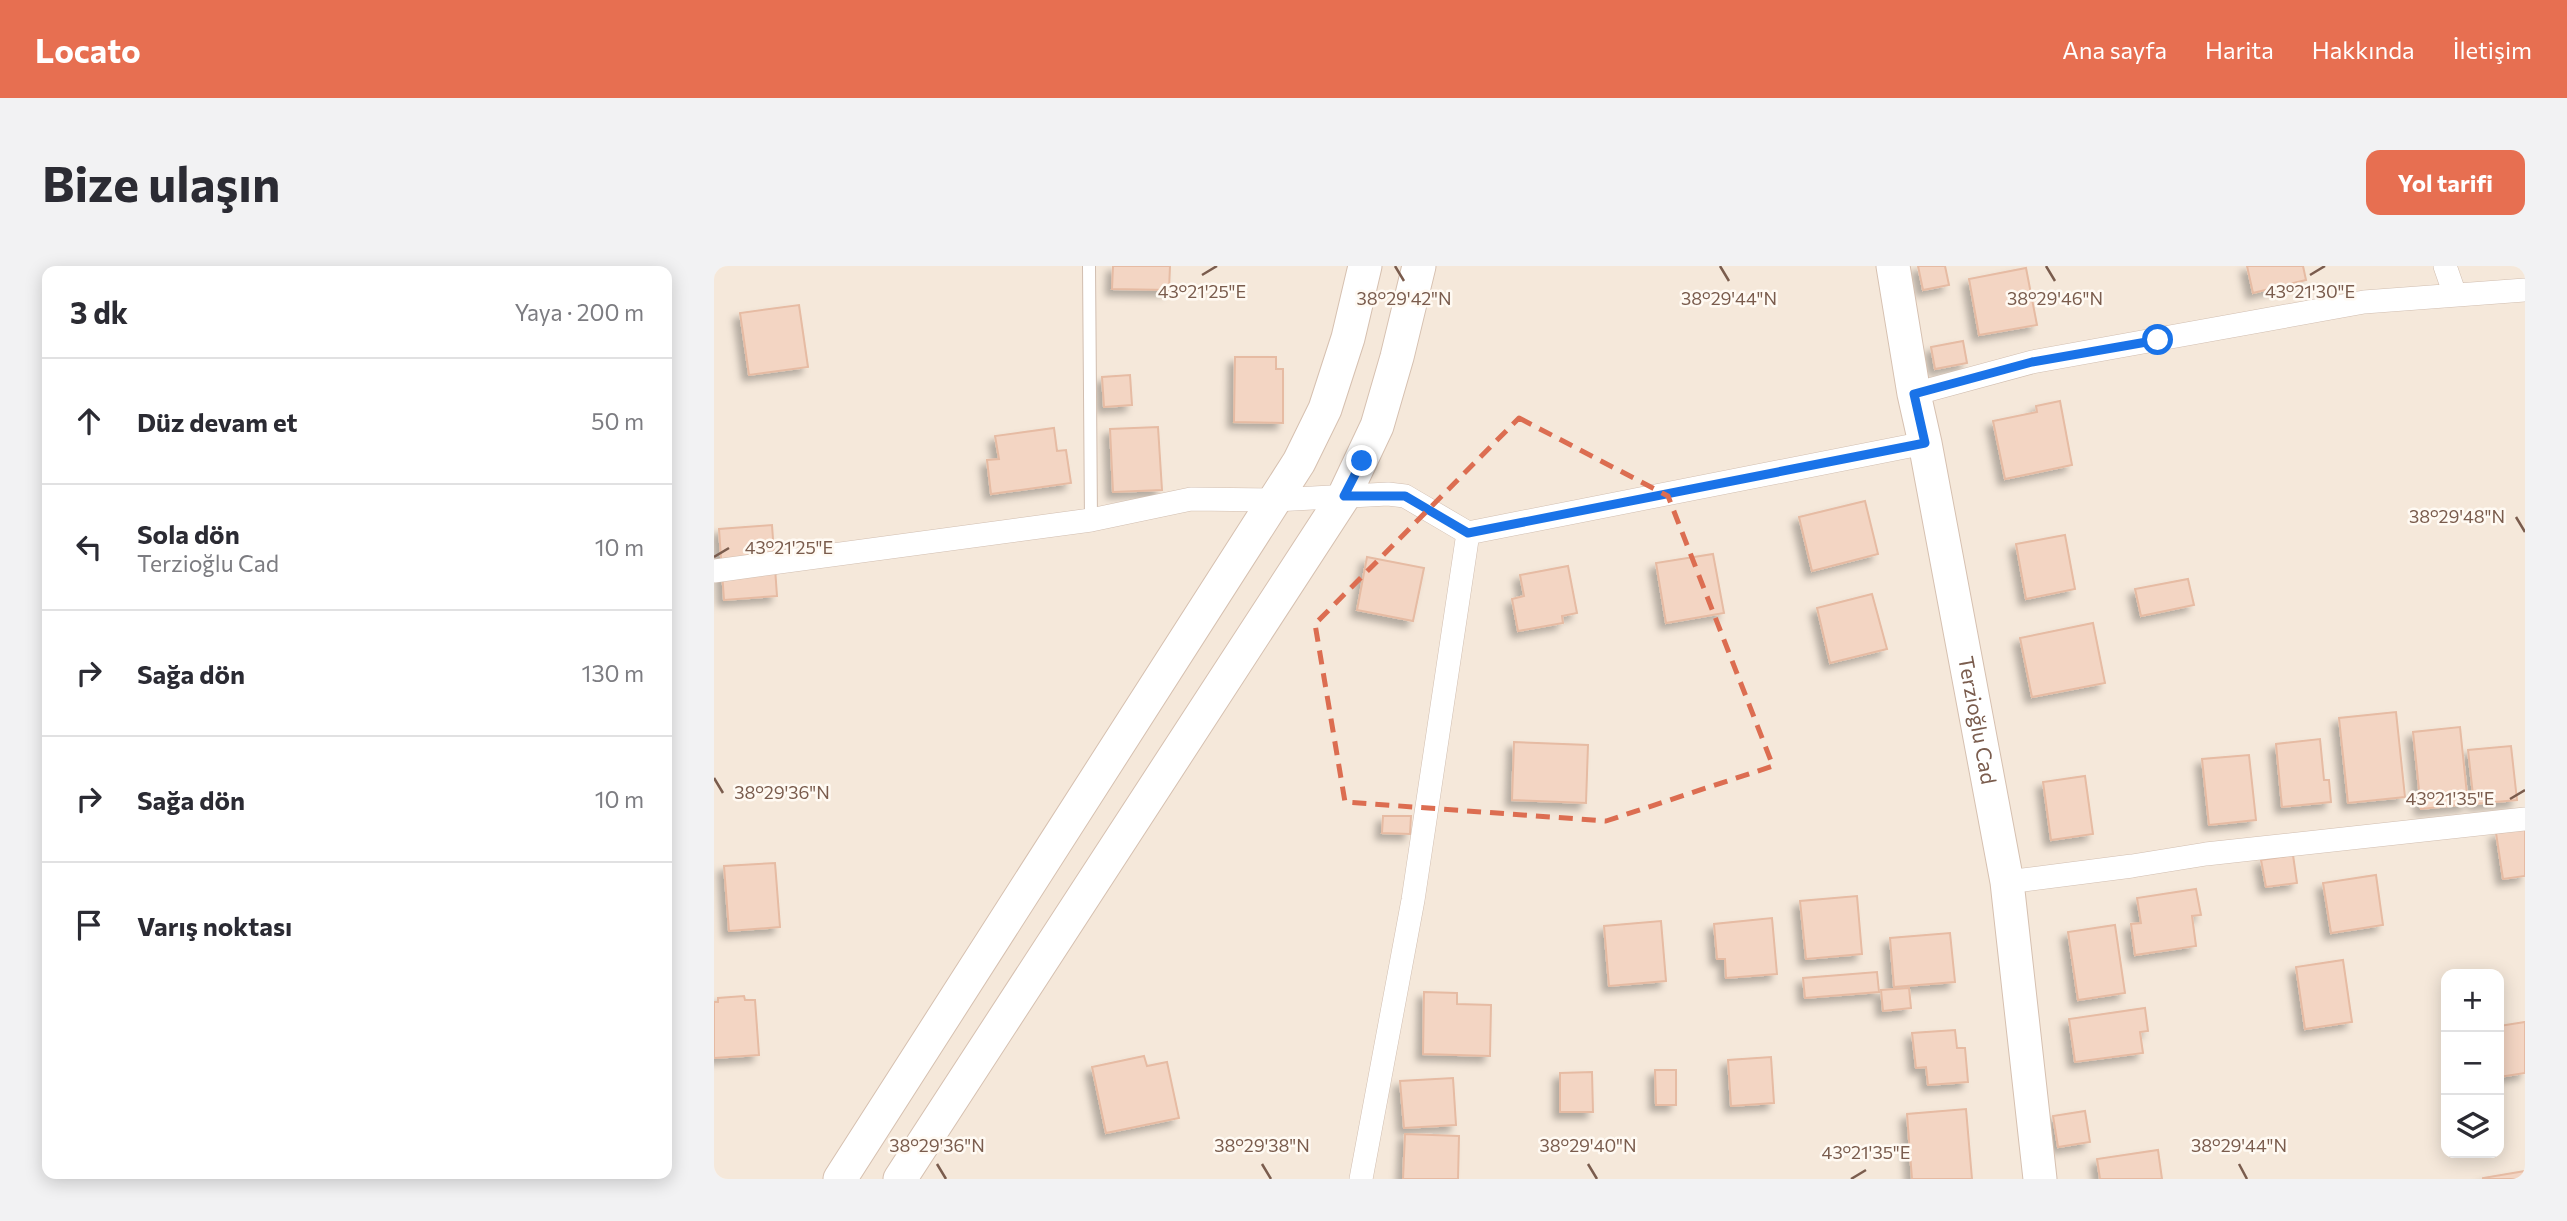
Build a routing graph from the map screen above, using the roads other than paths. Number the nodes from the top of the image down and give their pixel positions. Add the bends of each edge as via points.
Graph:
1 (1089, 266) edge
2 (1365, 266) edge
3 (1419, 266) edge
4 (1893, 266) edge
5 (2445, 266) edge
6 (2525, 290) edge
7 (2455, 295) junction
8 (1914, 394) junction
9 (1925, 443) junction
10 (1344, 496) junction
11 (1275, 500) junction
12 (1091, 520) junction
13 (1468, 533) junction
14 (714, 572) edge
15 (2525, 819) edge
16 (2007, 882) junction
17 (840, 1179) edge
18 (900, 1179) edge
19 (1361, 1179) edge
20 (2040, 1179) edge

1 - 12 lane
2 - 11 street via 1325,409
3 - 10 street via 1377,426
4 - 8 street, Terzioğlu Cad
5 - 7 street
6 - 7 street
7 - 8 street via 2364,302 2032,362
8 - 9 street, Terzioğlu Cad
9 - 13 street
9 - 16 street, Terzioğlu Cad
10 - 11 street
10 - 13 street via 1405,496
10 - 18 street
11 - 12 street via 1191,499
11 - 17 street
12 - 14 street
13 - 19 street via 1412,900
15 - 16 street via 2206,854
16 - 20 street, Terzioğlu Cad

